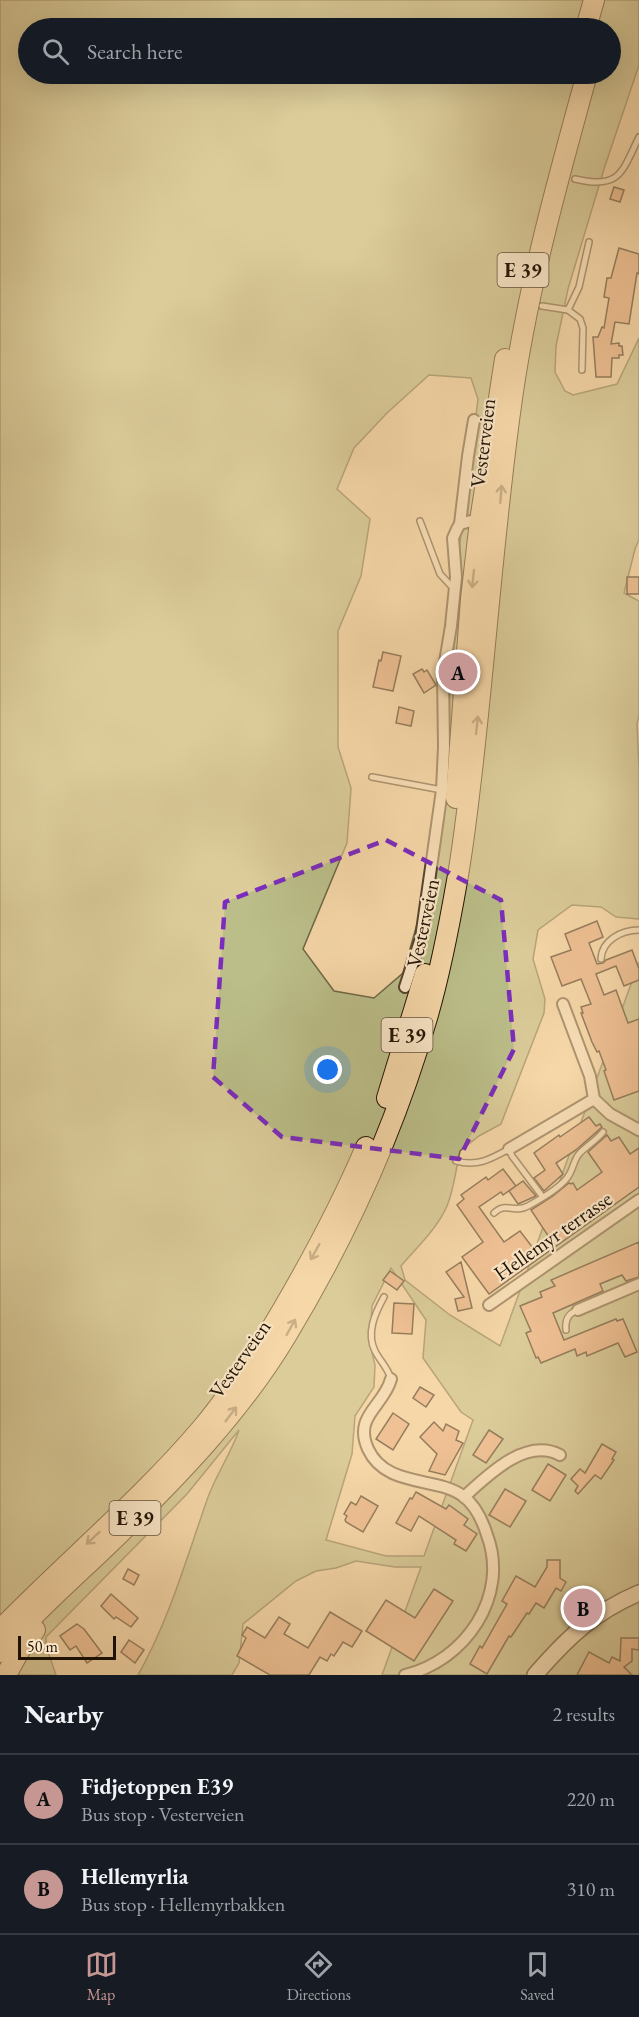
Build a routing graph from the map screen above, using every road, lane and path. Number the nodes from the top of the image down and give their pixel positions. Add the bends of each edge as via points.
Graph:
1 (594, 0) edge
2 (607, 0) edge
3 (589, 18) edge
4 (602, 18) edge
5 (571, 84) edge
6 (584, 84) edge
7 (639, 137) edge
8 (574, 179) dead end
9 (589, 242) dead end
10 (542, 306) dead end
11 (568, 310) junction
12 (582, 370) dead end
13 (474, 420) dead end
14 (420, 521) dead end
15 (479, 522) junction
16 (456, 590) junction
17 (372, 777) dead end
18 (442, 790) junction
19 (639, 930) edge
20 (602, 959) dead end
21 (405, 987) dead end
22 (563, 1004) dead end
23 (594, 1099) junction
24 (639, 1130) edge
25 (603, 1132) dead end
26 (509, 1149) junction
27 (456, 1161) dead end
28 (542, 1196) junction
29 (639, 1200) edge
30 (494, 1213) dead end
31 (639, 1284) edge
32 (384, 1297) dead end
33 (489, 1305) dead end
34 (578, 1310) joint
35 (566, 1330) dead end
36 (391, 1379) joint
37 (560, 1455) dead end
38 (464, 1497) junction
39 (36, 1593) junction
40 (639, 1593) edge
41 (0, 1620) edge
42 (0, 1630) edge
43 (5, 1666) edge
44 (405, 1675) edge
45 (535, 1675) edge

1 - 3 highway
2 - 4 highway
5 - 15 highway, Vesterveien / E 39 via 545,177 510,331
15 -> 6 highway, Vesterveien / E 39 via 510,411 550,212
7 - 8 lane via 622,173 594,183
9 - 11 lane via 579,287
10 - 11 lane
11 - 12 lane via 580,319 583,328
13 - 15 street via 468,456
14 - 16 lane via 440,574
15 - 16 street via 457,529 453,538
15 -> 39 highway, Vesterveien / E 39 via 446,876 430,955 384,1104 328,1229 254,1358 202,1428 151,1484
43 -> 15 highway, Vesterveien / E 39 via 93,1571 116,1537 222,1427 286,1337 367,1179 411,1070 439,968 458,877 471,783
16 - 18 street via 443,674
17 - 18 lane
18 - 21 street via 420,938
19 - 20 lane via 629,930 611,939
22 - 23 street via 590,1076
23 - 24 street via 610,1114
23 - 26 street
25 - 28 lane via 577,1156 567,1179
26 - 27 lane via 477,1164
26 - 28 lane
28 - 30 lane via 520,1210 500,1207
29 - 33 street, Hellemyr terrasse
31 - 34 street
32 - 36 lane via 371,1336
34 - 35 lane via 568,1316
36 - 38 street via 365,1423 369,1451 400,1476
37 - 38 street via 545,1450 524,1452
38 - 44 street via 484,1524 490,1541 493,1568 487,1600 456,1650
39 - 41 highway, E 39 via 19,1601
39 - 42 highway, Vesterveien / E 39
40 - 45 street via 585,1623

